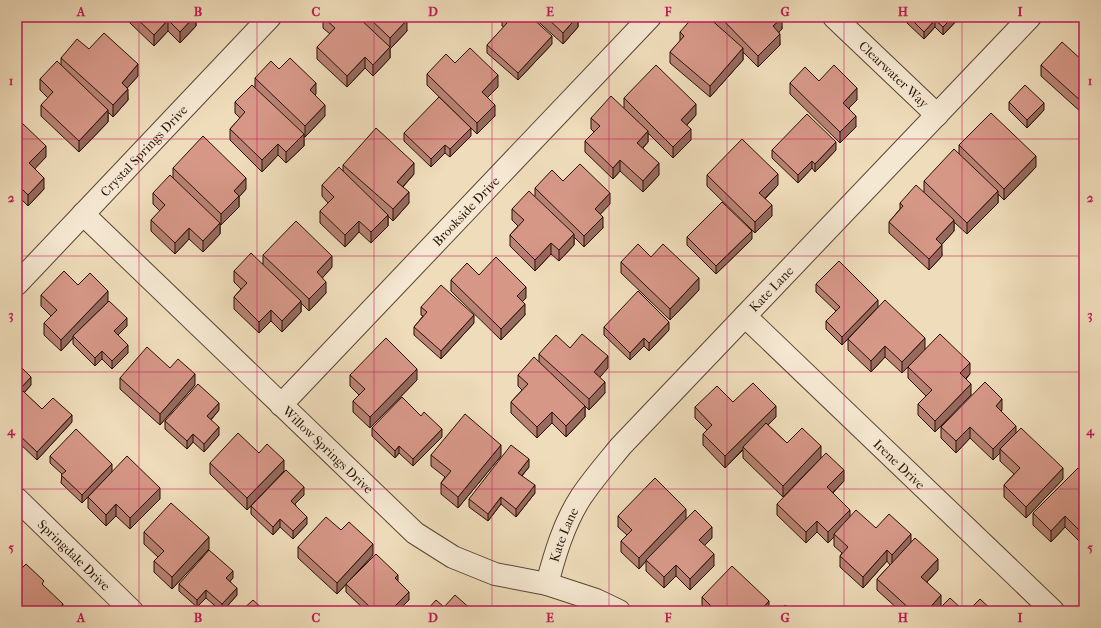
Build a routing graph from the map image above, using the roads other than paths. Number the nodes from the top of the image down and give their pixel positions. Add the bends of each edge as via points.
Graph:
1 (270, 17) edge
2 (650, 17) edge
3 (834, 17) edge
4 (1030, 17) edge
5 (937, 115) junction
6 (83, 214) junction
7 (17, 284) edge
8 (745, 316) junction
9 (281, 405) junction
10 (17, 499) edge
11 (547, 584) junction
12 (132, 611) edge
13 (619, 611) edge
14 (1054, 611) edge

1 - 6 street, Crystal Springs Drive
2 - 9 street, Brookside Drive
3 - 5 street, Clearwater Way
4 - 5 street, Kate Lane
5 - 8 street, Kate Lane
6 - 7 street, Crystal Springs Drive
6 - 9 street, Willow Springs Drive
8 - 11 street, Kate Lane via 598,473 580,498 565,528
8 - 14 street, Irene Drive
9 - 11 street, Willow Springs Drive via 415,533 453,556 495,574
10 - 12 street, Springdale Drive
11 - 13 street, Willow Springs Drive via 596,600

